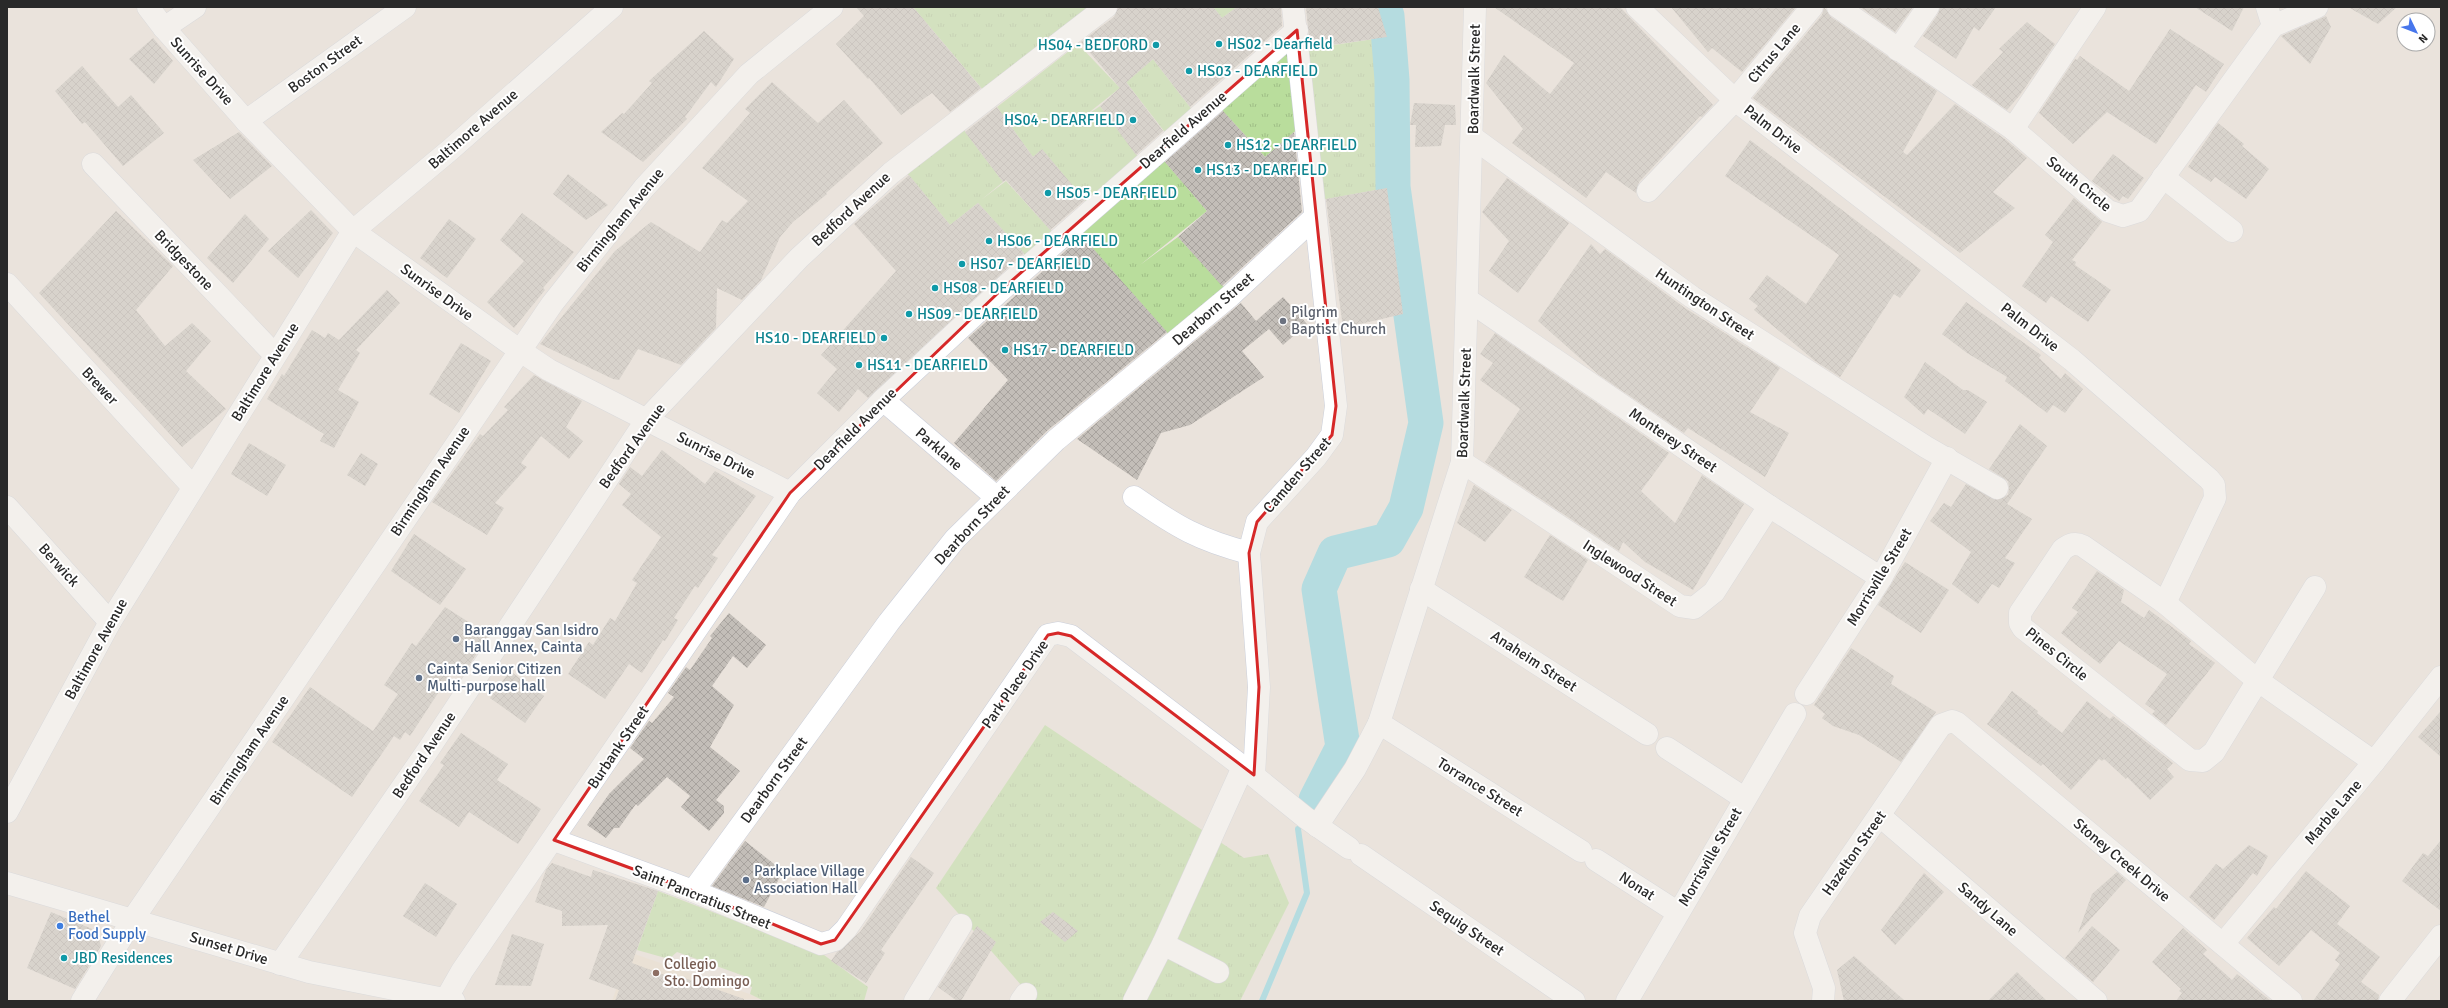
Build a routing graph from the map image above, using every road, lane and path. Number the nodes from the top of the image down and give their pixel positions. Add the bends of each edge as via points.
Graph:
1 (148, 7) edge
2 (195, 7) edge
3 (405, 7) edge
4 (612, 7) edge
5 (832, 7) edge
6 (1106, 7) edge
7 (1293, 7) edge
8 (1475, 7) edge
9 (1812, 7) edge
10 (1838, 7) edge
11 (1928, 7) edge
12 (2095, 7) edge
13 (2317, 7) edge
14 (1643, 9) edge
15 (2270, 16) edge
16 (164, 28) junction
17 (1297, 30) junction
18 (1898, 50) junction
19 (1735, 100) junction
20 (246, 121) junction
21 (2013, 129) junction
22 (1472, 137) junction
23 (92, 164) dead end
24 (2163, 177) junction
25 (1648, 191) dead end
26 (1315, 217) junction
27 (2232, 231) dead end
28 (353, 232) junction
29 (7, 284) edge
30 (1468, 300) junction
31 (519, 350) junction
32 (275, 355) junction
33 (883, 400) junction
34 (647, 420) junction
35 (1947, 458) junction
36 (1462, 462) junction
37 (193, 487) junction
38 (1997, 488) dead end
39 (790, 493) junction
40 (996, 497) junction
41 (1134, 497) dead end
42 (1768, 506) junction
43 (7, 508) edge
44 (1249, 553) junction
45 (1881, 578) junction
46 (2315, 587) dead end
47 (1422, 589) junction
48 (2165, 603) junction
49 (110, 622) junction
50 (2441, 677) edge
51 (2257, 680) junction
52 (1806, 694) dead end
53 (1795, 714) dead end
54 (1952, 721) joint
55 (1379, 723) junction
56 (1646, 734) dead end
57 (1667, 748) dead end
58 (2374, 762) junction
59 (1249, 771) junction
60 (1744, 798) junction
61 (7, 812) edge
62 (1880, 816) junction
63 (1317, 826) junction
64 (554, 840) junction
65 (1589, 855) joint
66 (7, 883) edge
67 (693, 891) junction
68 (1678, 912) junction
69 (133, 919) junction
70 (961, 925) dead end
71 (846, 928) joint
72 (2441, 936) edge
73 (1163, 944) junction
74 (2222, 944) junction
75 (280, 964) junction
76 (1218, 972) dead end
77 (82, 1001) edge
78 (448, 1001) edge
79 (915, 1001) edge
80 (1134, 1001) edge
81 (1574, 1001) edge
82 (1626, 1001) edge
83 (1822, 1001) edge
84 (2096, 1001) edge
85 (2290, 1001) edge
86 (2390, 1001) edge

1 - 16 street, Sunrise Drive
2 - 16 street
3 - 20 street, Boston Street
4 - 28 street, Baltimore Avenue
5 - 31 street, Birmingham Avenue via 749,74 644,188
6 - 34 street, Bedford Avenue via 891,173 799,258
7 - 17 street, Camden Street
8 - 22 street, Boardwalk Street
9 - 19 street, Citrus Lane
10 - 18 street, South Circle
11 - 18 street
12 - 21 street
13 - 15 street, South Circle
14 - 19 street, Palm Drive
15 - 24 street, South Circle
16 - 20 street, Sunrise Drive
17 - 26 street, Camden Street
17 - 33 street, Dearfield Avenue via 999,292
18 - 21 street, South Circle
19 - 25 street, Citrus Lane
19 - 48 street, Palm Drive via 2072,360 2210,479 2214,485 2215,498
20 - 28 street, Sunrise Drive
21 - 24 street, South Circle via 2108,211 2123,216 2139,211
22 - 30 street, Boardwalk Street
22 - 35 street, Huntington Street via 1692,297
23 - 32 street, Bridgestone
24 - 27 street
26 - 40 street, Dearborn Street via 1230,296 1056,440
26 - 44 street, Camden Street via 1336,406 1332,435 1316,457 1257,522
28 - 31 street, Sunrise Drive
28 - 32 street, Baltimore Avenue
29 - 37 street, Brewer
30 - 36 street, Boardwalk Street
30 - 42 street, Monterey Street
31 - 34 street, Sunrise Drive via 549,370
31 - 69 street, Birmingham Avenue
32 - 37 street, Baltimore Avenue
33 - 39 street, Dearfield Avenue
33 - 40 street, Parklane
34 - 39 street, Sunrise Drive
34 - 75 street, Bedford Avenue via 428,750
35 - 38 street, Huntington Street
35 - 45 street, Morrisville Street
36 - 42 street, Inglewood Street via 1680,606 1694,608 1714,592
36 - 47 street, Boardwalk Street
37 - 49 street, Baltimore Avenue
39 - 64 street, Burbank Street
40 - 67 street, Dearborn Street via 955,539 889,622
41 - 44 street via 1194,536
42 - 45 street, Monterey Street
43 - 49 street, Berwick
44 - 59 street, Camden Street via 1259,687
45 - 52 street, Morrisville Street
46 - 51 street, Pines Circle
47 - 55 street, Boardwalk Street
47 - 56 street, Anaheim Street
48 - 51 street, Pines Circle
48 - 51 street, Pines Circle via 2077,543 2070,544 2064,549 2019,618 2024,628 2190,760 2203,761 2214,752
49 - 61 street, Baltimore Avenue
50 - 58 street, Marble Lane
51 - 58 street, Pines Circle
53 - 60 street, Morrisville Street
54 - 62 street, Hazelton Street via 1941,725
54 - 74 street, Stoney Creek Drive
55 - 63 street, Boardwalk Street via 1355,769
55 - 65 street, Torrance Street
57 - 60 street
58 - 74 street, Marble Lane
59 - 63 street, Park Place Drive
59 - 71 street, Park Place Drive via 1071,636 1058,633 1048,635
59 - 73 street
60 - 68 street, Morrisville Street
62 - 83 street, Hazelton Street via 1806,925 1805,933 1824,988
62 - 84 street, Sandy Lane
63 - 81 street, Sequig Street
64 - 67 street, Saint Pancratius Street
64 - 78 street, Burbank Street via 462,971
65 - 68 street, Nonat
66 - 69 street, Sunset Drive
67 - 71 street, Saint Pancratius Street via 821,944 835,940
68 - 82 street, Morrisville Street
69 - 75 street, Sunset Drive
69 - 77 street, Birmingham Avenue
70 - 79 street
72 - 86 street
73 - 76 street
73 - 80 street
74 - 85 street, Stoney Creek Drive
75 - 78 street, Sunset Drive

